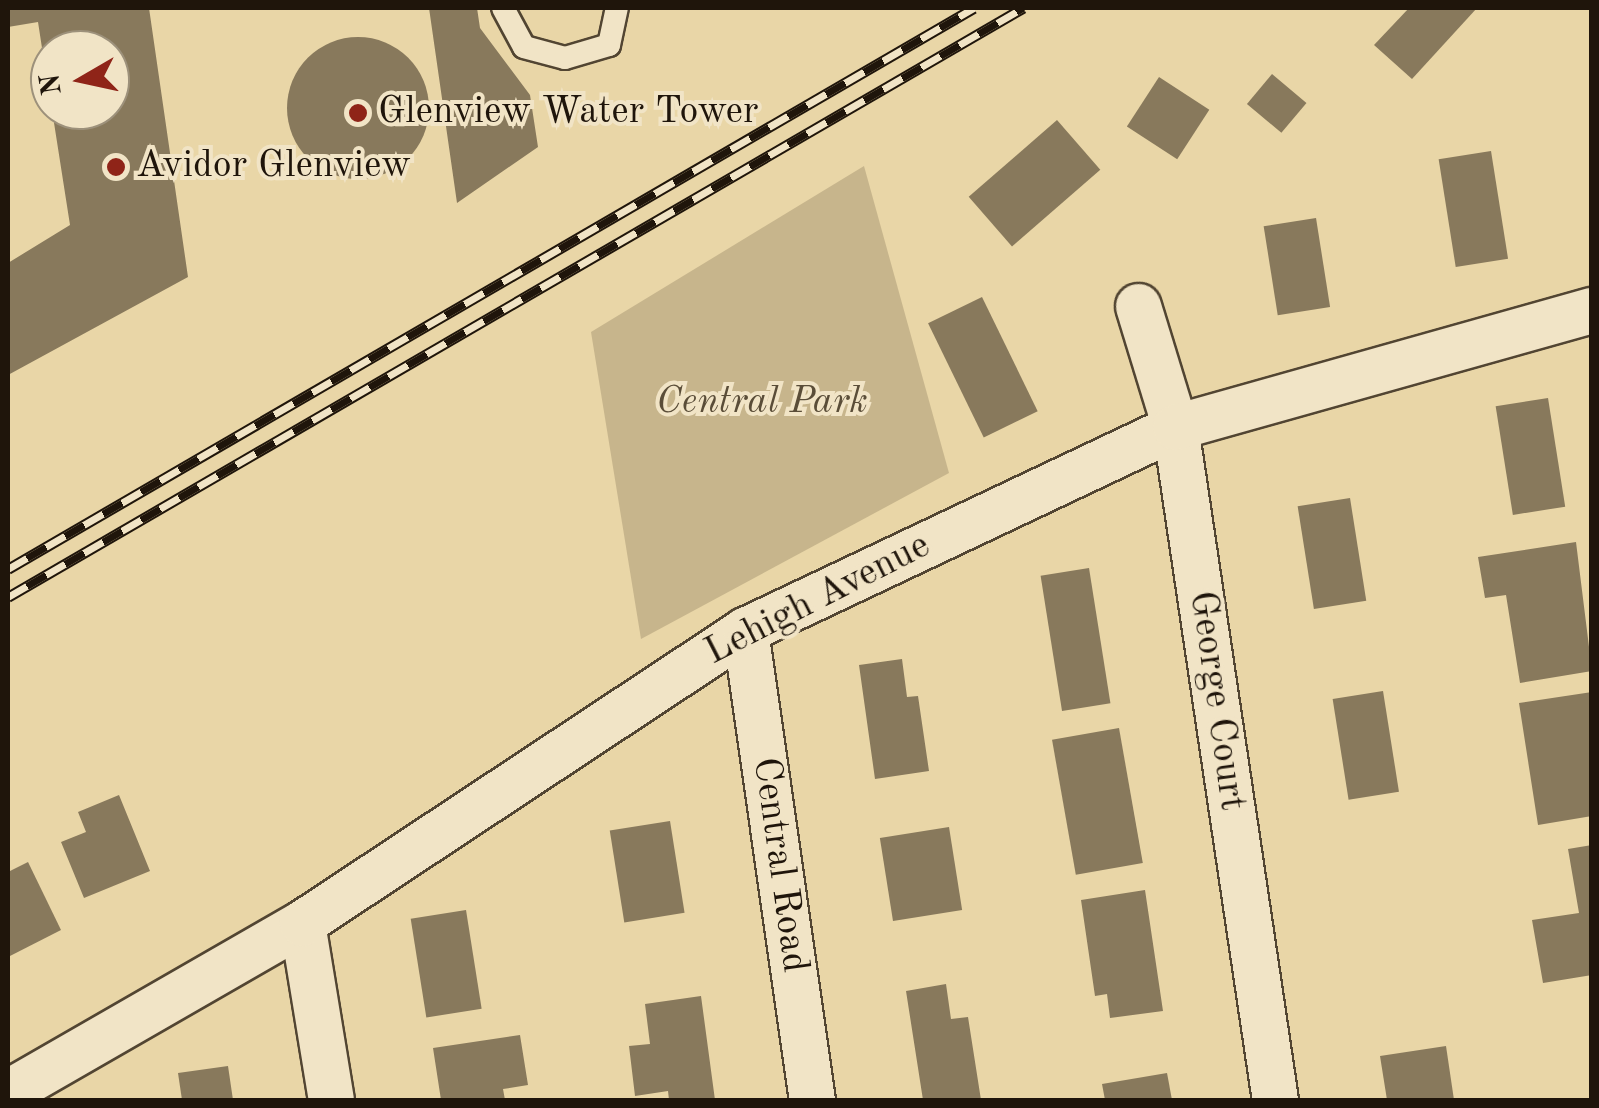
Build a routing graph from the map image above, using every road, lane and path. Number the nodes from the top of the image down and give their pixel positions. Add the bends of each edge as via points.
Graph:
1 (503, 8) edge
2 (617, 8) edge
3 (1138, 306) dead end
4 (1592, 310) edge
5 (1175, 427) junction
6 (745, 630) junction
7 (302, 922) junction
8 (8, 1092) edge
9 (331, 1100) edge
10 (812, 1100) edge
11 (1275, 1100) edge

1 - 2 lane via 524,47 566,58 609,45
3 - 5 street, George Court
4 - 5 street, Lehigh Avenue
5 - 6 street, Lehigh Avenue
5 - 11 street, George Court
6 - 7 street, Lehigh Avenue
6 - 10 street, Central Road
7 - 8 street, Lehigh Avenue
7 - 9 street

